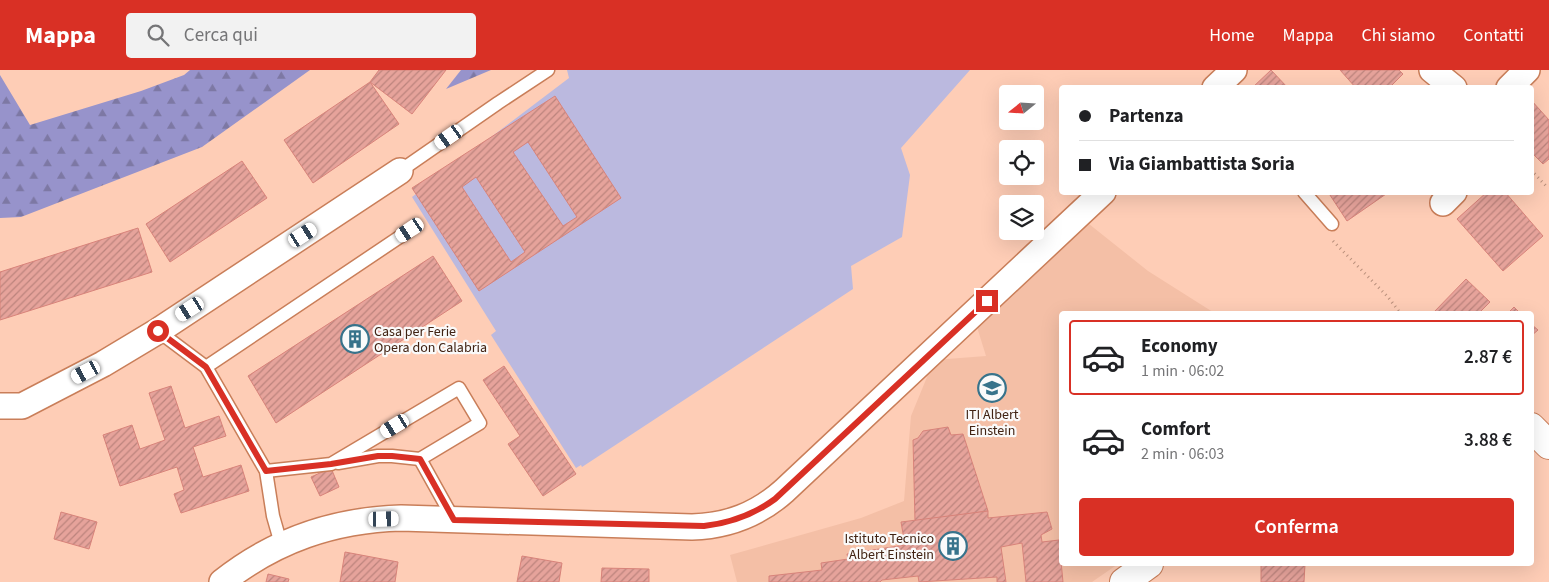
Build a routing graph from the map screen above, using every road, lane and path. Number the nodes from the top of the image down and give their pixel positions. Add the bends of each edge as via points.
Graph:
1 (548, 70) edge
2 (1234, 70) edge
3 (1430, 70) edge
4 (1527, 70) edge
5 (1219, 85) edge
6 (1438, 85) edge
7 (1450, 85) edge
8 (1512, 85) edge
9 (400, 171) joint
10 (1534, 173) edge
11 (1548, 188) edge
12 (1100, 195) edge
13 (1307, 195) edge
14 (1332, 224) dead end
15 (410, 230) dead end
16 (1332, 241) dead end
17 (1399, 311) edge
18 (158, 331) junction
19 (206, 367) junction
20 (0, 406) edge
21 (1534, 430) edge
22 (1549, 445) edge
23 (420, 459) junction
24 (331, 464) junction
25 (266, 471) junction
26 (454, 520) junction
27 (282, 544) junction
28 (1146, 566) edge
29 (222, 582) edge
30 (1124, 582) edge

1 - 9 lane
2 - 5 street
3 - 6 street
3 - 7 street
4 - 8 street
9 - 18 street
10 - 11 path
12 - 26 street via 784,491 745,517 715,525 692,526
13 - 14 lane
15 - 19 lane
16 - 17 path
18 - 19 lane
18 - 20 street via 22,406
19 - 25 lane
21 - 22 street
23 - 24 lane via 378,456
23 - 24 lane via 480,423 459,388
23 - 26 lane
24 - 25 lane
25 - 27 lane via 273,516
26 - 27 street via 367,520 325,529
27 - 29 street
28 - 30 street

